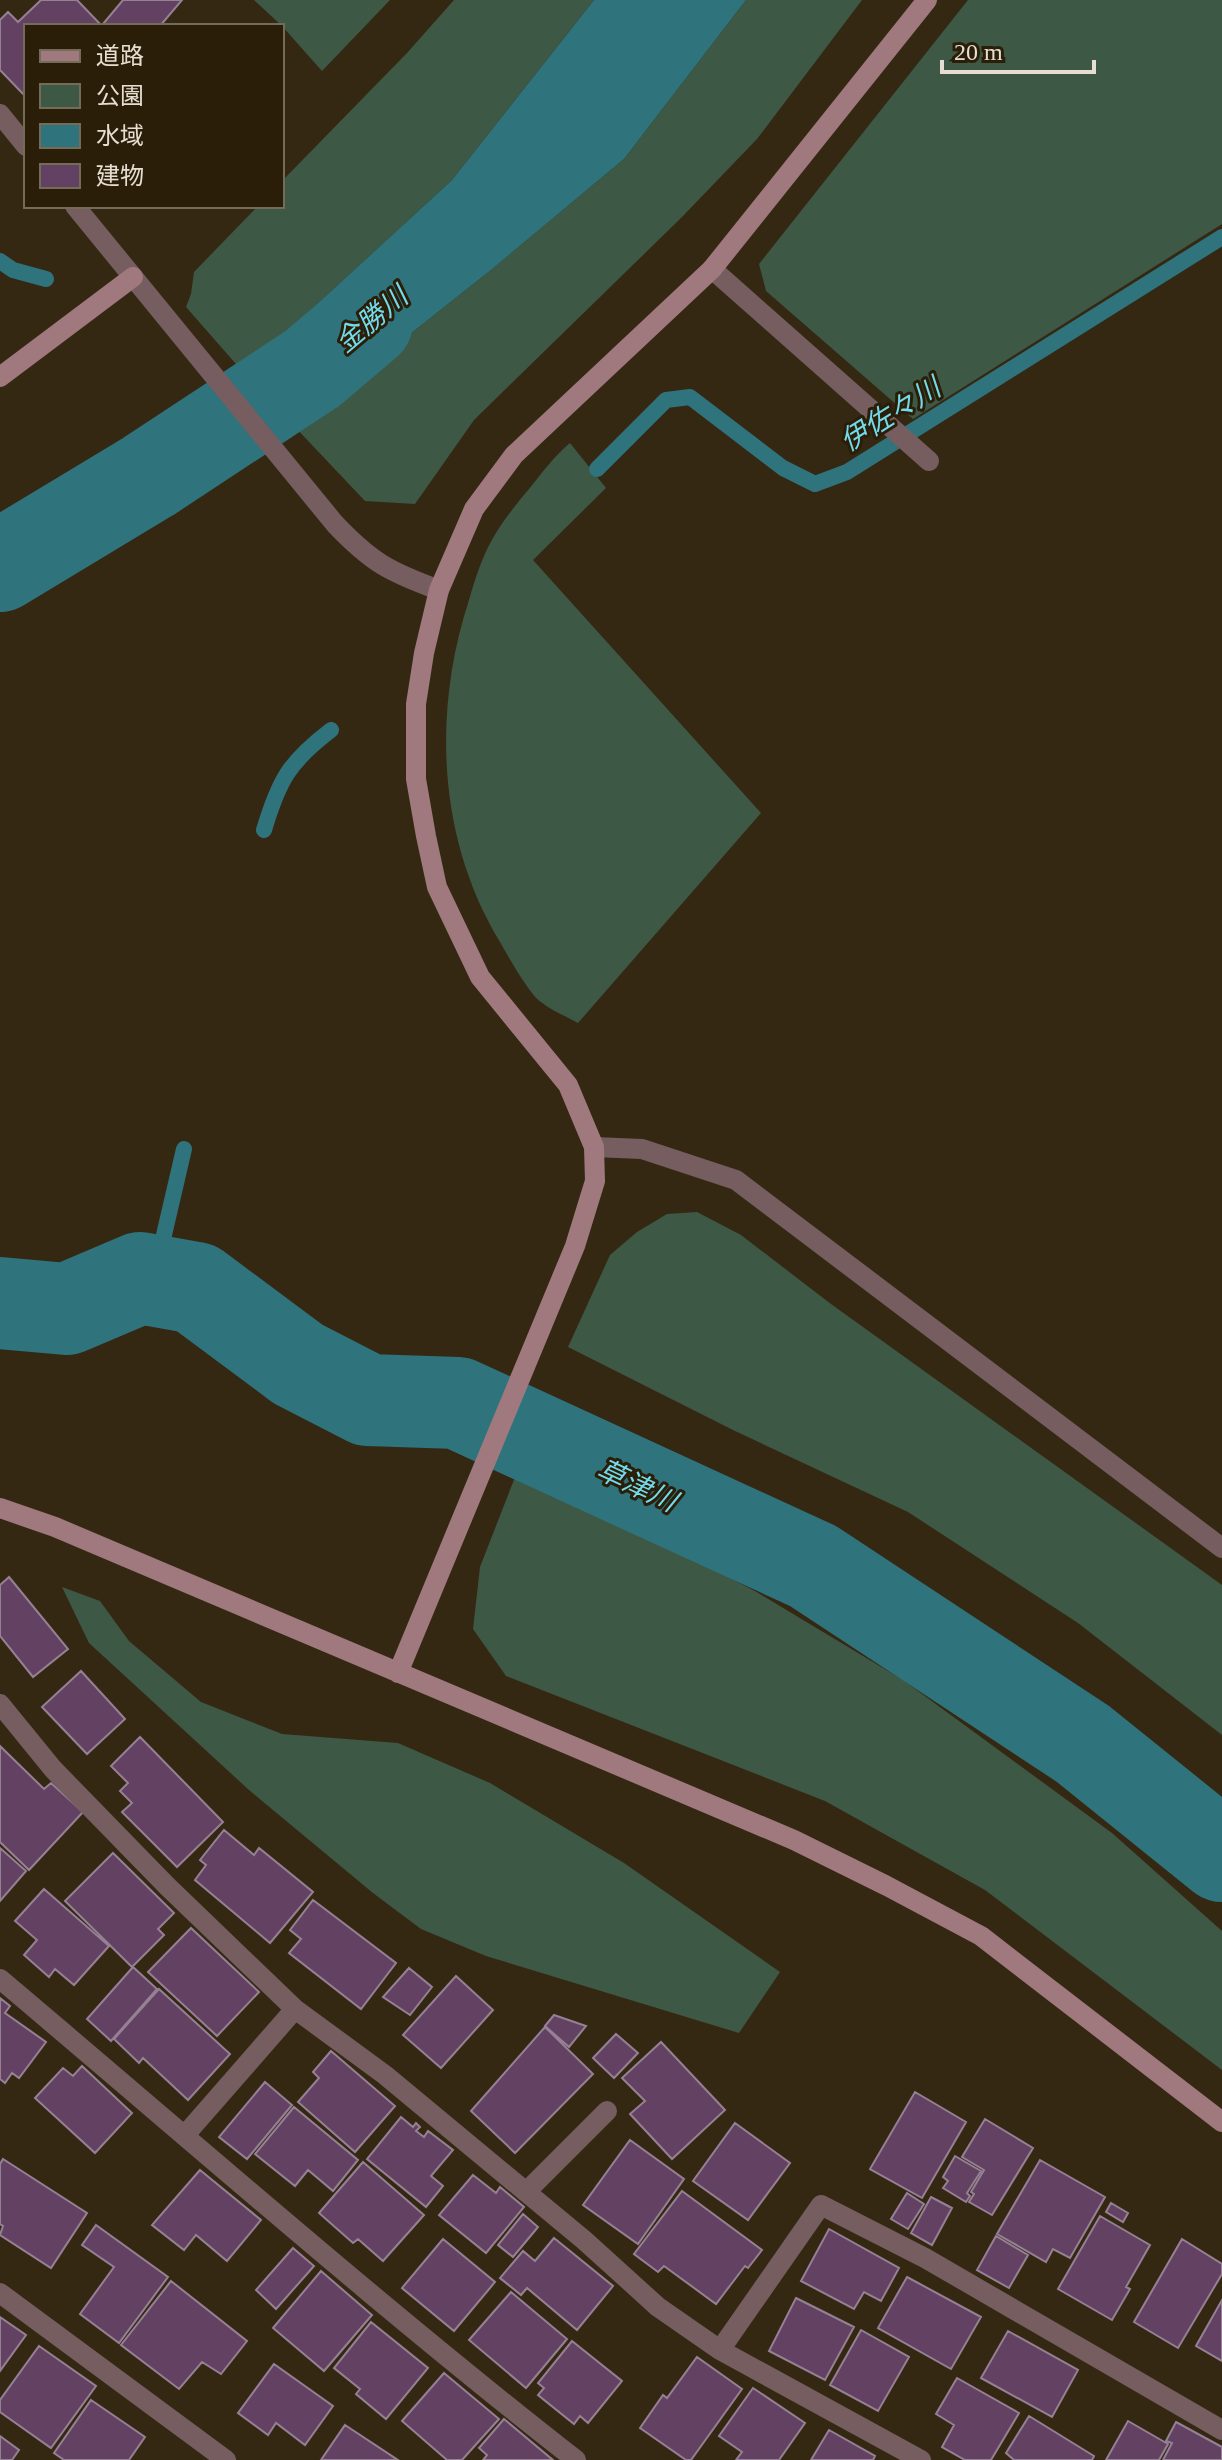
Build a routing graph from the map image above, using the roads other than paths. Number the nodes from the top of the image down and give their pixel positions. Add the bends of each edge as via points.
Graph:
1 (927, 0) edge
2 (0, 114) edge
3 (24, 144) edge
4 (77, 208) edge
5 (712, 269) junction
6 (133, 277) junction
7 (0, 377) edge
8 (929, 461) dead end
9 (439, 590) junction
10 (594, 1147) junction
11 (0, 1508) edge
12 (1222, 1548) edge
13 (398, 1673) junction
14 (0, 1704) edge
15 (0, 1979) edge
16 (295, 2009) junction
17 (607, 2111) dead end
18 (1222, 2122) edge
19 (185, 2135) junction
20 (526, 2192) junction
21 (0, 2293) edge
22 (720, 2350) junction
23 (1222, 2430) edge
24 (226, 2460) edge
25 (576, 2460) edge
26 (921, 2460) edge

1 - 5 street
2 - 3 street
4 - 6 street
5 - 8 street
5 - 9 street via 514,455 474,509
6 - 7 street
6 - 9 street via 362,552 395,574
9 - 10 street via 416,704 416,779 437,887 480,977 568,1085
10 - 12 street via 642,1149 736,1180
10 - 13 street via 595,1181 575,1246
11 - 13 street
13 - 18 street via 794,1840 967,1929
14 - 16 street via 53,1769
15 - 19 street
16 - 19 street
16 - 20 street via 385,2075
17 - 20 street
19 - 25 street via 353,2282
20 - 22 street via 658,2307
21 - 24 street
22 - 23 street via 821,2205 925,2258
22 - 26 street

